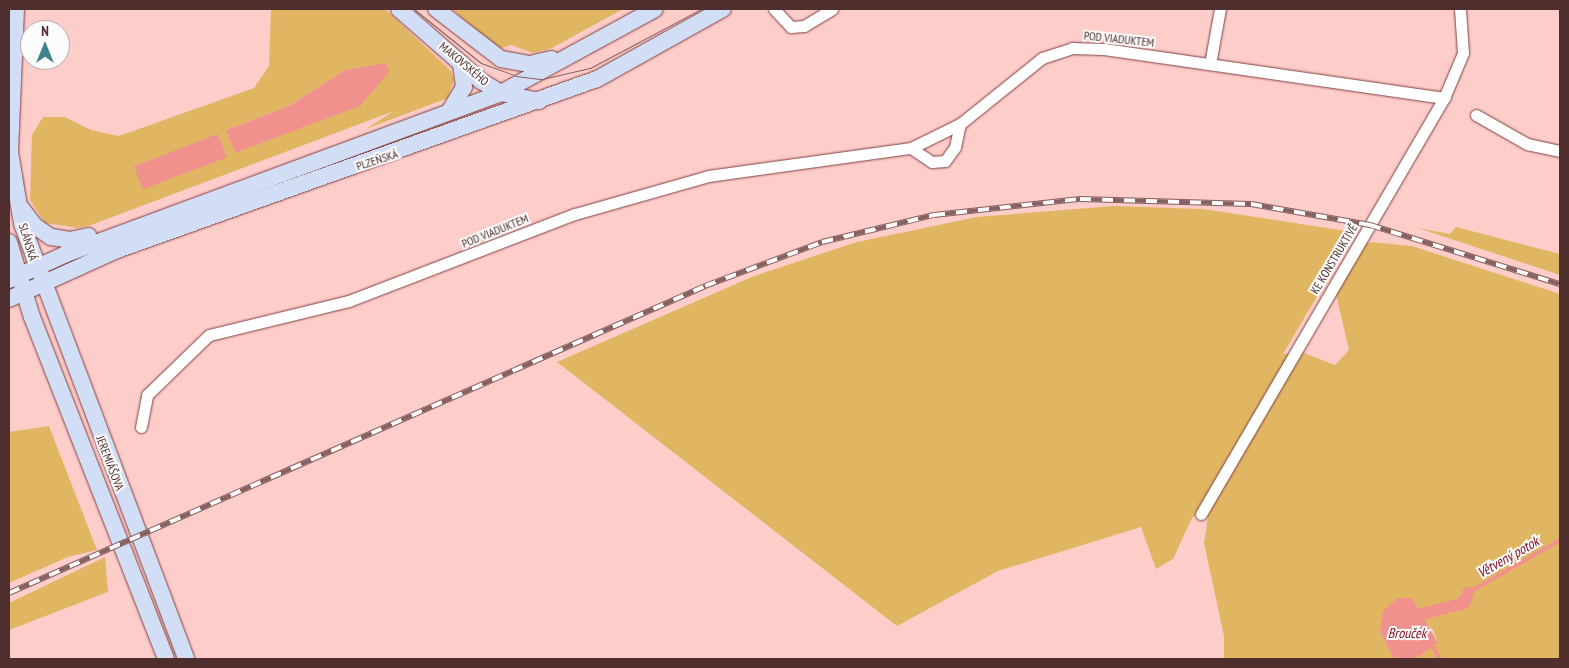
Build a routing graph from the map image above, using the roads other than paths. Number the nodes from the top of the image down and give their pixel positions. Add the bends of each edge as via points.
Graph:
1 (16, 9) edge
2 (399, 9) edge
3 (436, 9) edge
4 (655, 9) edge
5 (723, 9) edge
6 (774, 9) edge
7 (832, 9) edge
8 (1220, 9) edge
9 (1460, 9) edge
10 (577, 51) junction
11 (500, 59) junction
12 (462, 63) junction
13 (1210, 64) junction
14 (501, 93) junction
15 (1444, 98) junction
16 (540, 102) junction
17 (448, 113) junction
18 (1476, 115) dead end
19 (486, 121) junction
20 (960, 124) junction
21 (911, 148) junction
22 (1560, 151) edge
23 (17, 199) junction
24 (143, 225) junction
25 (9, 242) edge
26 (38, 275) junction
27 (13, 278) edge
28 (16, 296) edge
29 (141, 427) dead end
30 (1201, 514) dead end
31 (166, 659) edge
32 (186, 659) edge

1 - 23 main road, SLÁNSKÁ via 10,152
2 - 12 main road, MAKOVSKÉHO
3 - 11 main road, MAKOVSKÉHO
4 - 10 main road, PLZEŇSKÁ
5 - 16 main road, PLZEŇSKÁ via 597,79
6 - 7 street via 791,27 804,26
8 - 13 street
9 - 15 street, KE KONSTRUKTIVĚ via 1463,53
10 - 11 main road, MAKOVSKÉHO via 530,64
10 - 14 main road, PLZEŇSKÁ
11 - 14 main road
12 - 14 main road, MAKOVSKÉHO
12 - 17 main road via 464,87
13 - 15 street, POD VIADUKTEM
13 - 20 street, POD VIADUKTEM via 1072,48 1042,58
14 - 16 main road, MAKOVSKÉHO
14 - 17 main road, PLZEŇSKÁ
14 - 19 main road
15 - 30 street, KE KONSTRUKTIVĚ
16 - 19 main road, PLZEŇSKÁ
17 - 24 main road, PLZEŇSKÁ
18 - 22 street via 1527,144
19 - 26 main road, PLZEŇSKÁ
20 - 21 street, POD VIADUKTEM
20 - 21 street via 955,147 945,161 932,162
21 - 29 street, POD VIADUKTEM via 708,176 574,214 349,301 209,335 147,395
23 - 24 main road via 38,230 63,240
23 - 26 main road, SLÁNSKÁ
24 - 26 main road, PLZEŇSKÁ
25 - 27 main road, SLÁNSKÁ
26 - 27 main road, PLZEŇSKÁ
26 - 28 main road, PLZEŇSKÁ
26 - 32 main road, JEREMIÁŠOVA
27 - 28 main road
28 - 31 main road, JEREMIÁŠOVA

